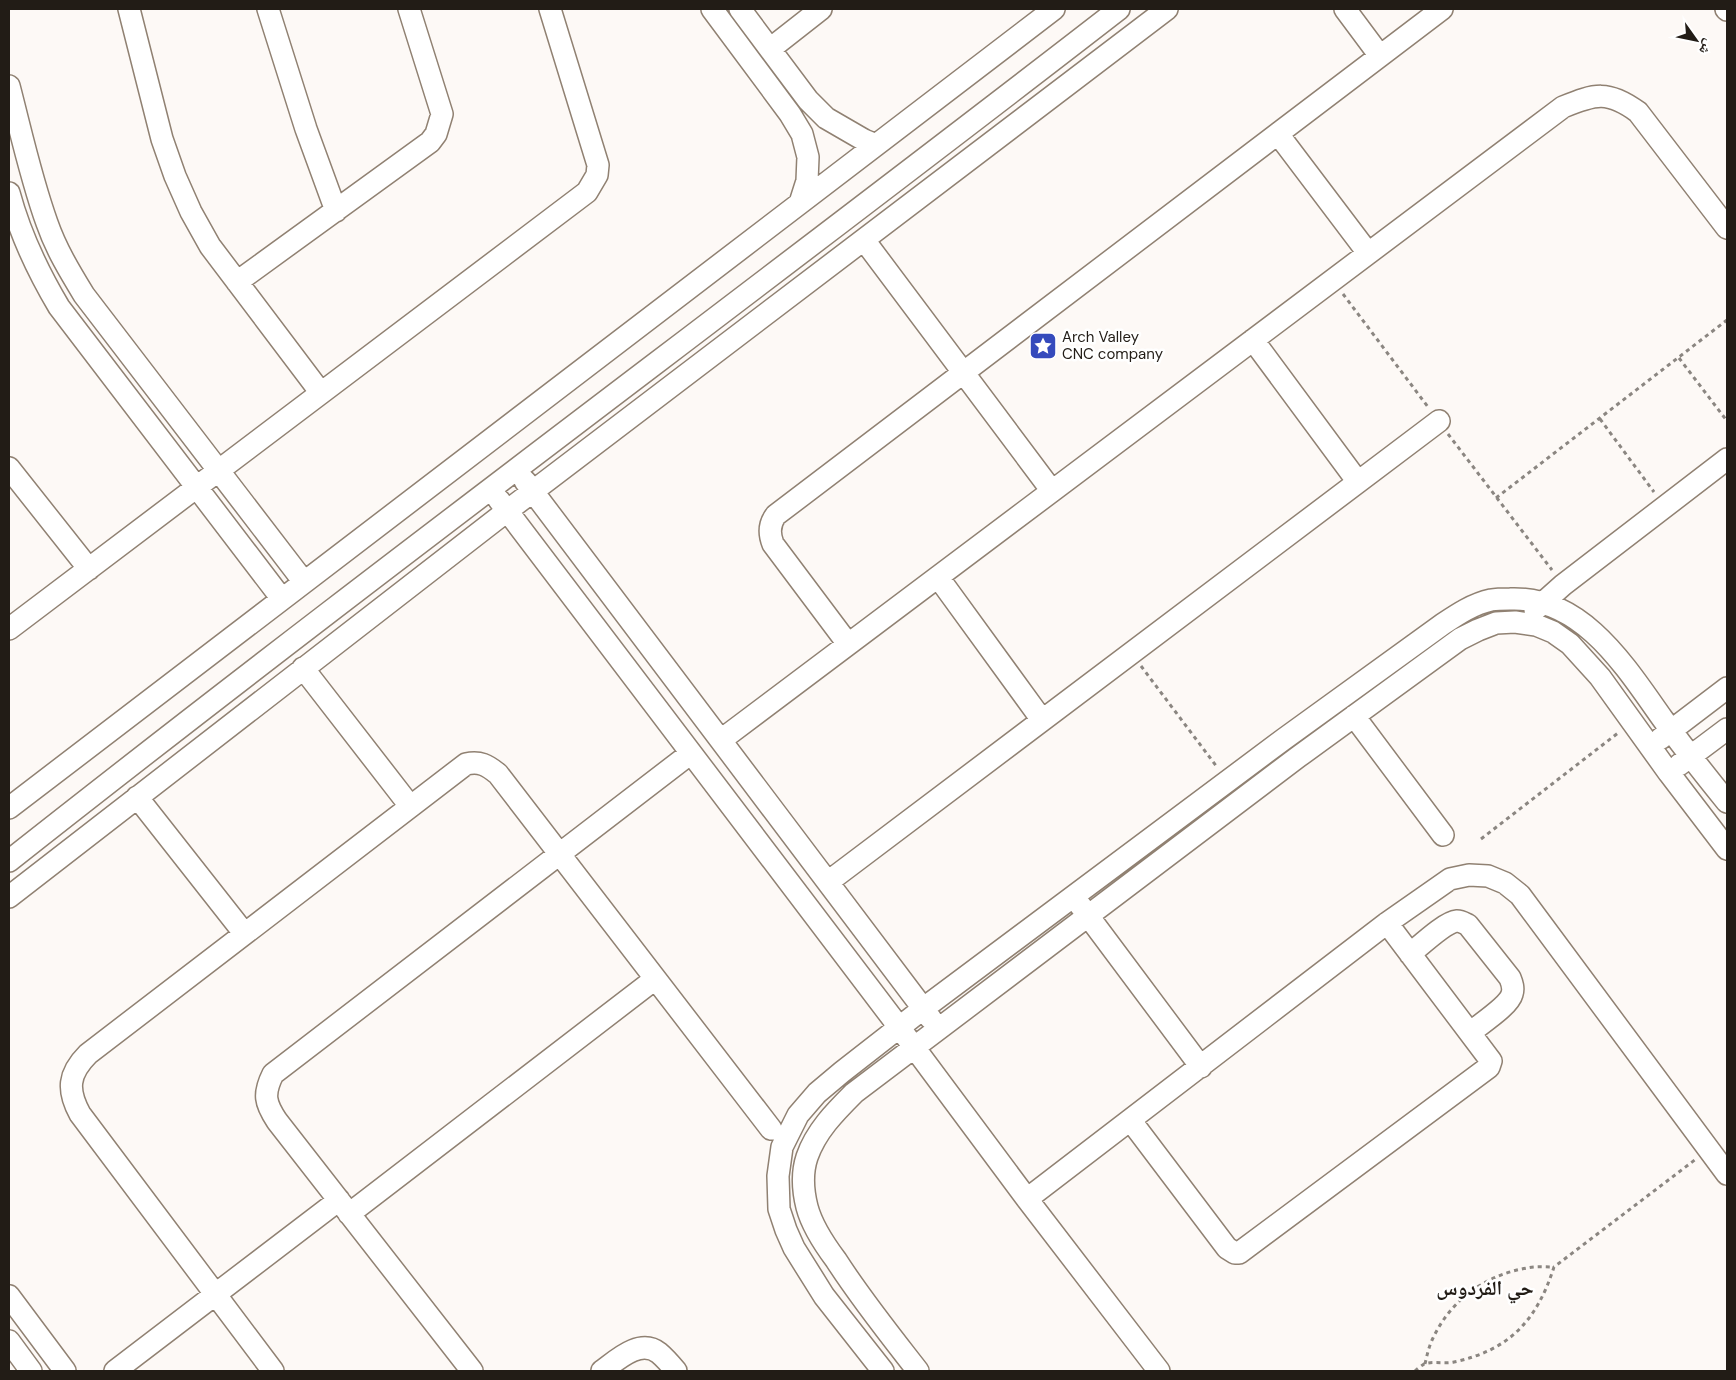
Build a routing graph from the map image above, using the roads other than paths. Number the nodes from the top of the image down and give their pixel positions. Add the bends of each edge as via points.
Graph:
1 (129, 9) edge
2 (268, 9) edge
3 (409, 9) edge
4 (550, 9) edge
5 (712, 9) edge
6 (740, 9) edge
7 (821, 9) edge
8 (1054, 9) edge
9 (1118, 9) edge
10 (1166, 9) edge
11 (1346, 9) edge
12 (1442, 9) edge
13 (770, 49) junction
14 (1380, 56) junction
15 (9, 86) edge
16 (1278, 134) junction
17 (876, 145) junction
18 (889, 187) junction
19 (9, 193) edge
20 (800, 204) junction
21 (906, 207) junction
22 (336, 211) junction
23 (1727, 228) edge
24 (864, 240) junction
25 (1368, 253) junction
26 (237, 282) junction
27 (711, 322) junction
28 (1253, 340) junction
29 (728, 343) junction
30 (963, 372) junction
31 (321, 393) junction
32 (1439, 421) dead end
33 (1727, 459) edge
34 (9, 468) edge
35 (516, 469) junction
36 (218, 471) junction
37 (1358, 482) junction
38 (197, 487) junction
39 (490, 488) junction
40 (533, 491) junction
41 (1052, 491) junction
42 (507, 510) junction
43 (89, 569) junction
44 (938, 577) junction
45 (304, 582) junction
46 (282, 599) junction
47 (1543, 602) junction
48 (1523, 623) junction
49 (9, 630) edge
50 (848, 644) junction
51 (655, 654) junction
52 (303, 668) junction
53 (631, 674) junction
54 (242, 678) junction
55 (1727, 688) edge
56 (260, 701) junction
57 (1354, 716) junction
58 (1042, 720) junction
59 (1727, 729) edge
60 (1671, 731) junction
61 (1284, 739) junction
62 (721, 740) junction
63 (154, 747) junction
64 (1650, 747) junction
65 (691, 753) junction
66 (1298, 757) junction
67 (1691, 757) junction
68 (171, 770) junction
69 (1669, 773) junction
70 (137, 797) junction
71 (1727, 802) edge
72 (410, 806) junction
73 (9, 808) edge
74 (1443, 835) dead end
75 (1727, 849) edge
76 (560, 854) junction
77 (810, 859) junction
78 (9, 862) edge
79 (786, 878) junction
80 (828, 882) junction
81 (9, 897) edge
82 (1074, 897) junction
83 (1088, 916) junction
84 (1387, 923) junction
85 (244, 933) junction
86 (1410, 954) junction
87 (655, 979) junction
88 (924, 1008) junction
89 (899, 1027) junction
90 (939, 1029) junction
91 (1470, 1033) junction
92 (914, 1048) junction
93 (1201, 1067) junction
94 (1131, 1121) junction
95 (771, 1129) dead end
96 (1727, 1174) edge
97 (1027, 1199) junction
98 (344, 1207) junction
99 (215, 1296) junction
100 (10, 1299) edge
101 (9, 1341) edge
102 (31, 1371) edge
103 (65, 1371) edge
104 (115, 1371) edge
105 (273, 1371) edge
106 (472, 1371) edge
107 (602, 1371) edge
108 (676, 1371) edge
109 (883, 1371) edge
110 (918, 1371) edge
111 (1159, 1371) edge

1 - 26 street via 162,139 175,176 210,246
2 - 22 street
3 - 22 street via 442,114 440,124 430,142
4 - 31 street via 598,165 593,184 587,192
5 - 20 street via 802,134 808,157 807,181
6 - 13 street
7 - 13 street
8 - 17 street
9 - 18 street
10 - 21 street
11 - 14 street
12 - 14 street
13 - 17 street via 808,100 826,118
14 - 16 street
15 - 36 street via 42,209 64,261 84,295
16 - 25 street
16 - 30 street
17 - 20 street
18 - 21 street
18 - 27 street
19 - 38 street via 38,272 59,306
20 - 45 street
21 - 24 street
22 - 26 street
23 - 25 street via 1638,112 1622,100 1603,95 1562,107
24 - 29 street
24 - 30 street
25 - 28 street
26 - 31 street
27 - 29 street
27 - 35 street
28 - 37 street
28 - 41 street
29 - 40 street
30 - 41 street
30 - 50 street via 776,515 772,522 770,537 773,544
31 - 36 street
32 - 37 street
33 - 47 street
34 - 43 street
35 - 39 street
35 - 40 street
36 - 38 street
36 - 45 street
37 - 58 street
38 - 43 street
38 - 46 street
39 - 42 street
39 - 54 street
40 - 42 street
40 - 51 street
41 - 44 street
42 - 52 street
42 - 53 street
43 - 49 street
44 - 50 street
44 - 58 street
45 - 46 street
46 - 73 street
47 - 48 street
47 - 60 street via 1568,613 1602,640 1624,664
47 - 61 street via 1520,598 1492,600 1466,609
48 - 57 street via 1496,624 1460,639
48 - 64 street via 1553,632 1570,644 1600,677
50 - 62 street
51 - 53 street
51 - 62 street
52 - 56 street
52 - 72 street
53 - 65 street
54 - 56 street
54 - 63 street
55 - 60 street
56 - 68 street
57 - 66 street
57 - 74 street
58 - 80 street
59 - 67 street
60 - 64 street
60 - 67 street
61 - 66 street
61 - 82 street
62 - 77 street
63 - 68 street
63 - 78 street
64 - 69 street
65 - 76 street
65 - 79 street
66 - 83 street
67 - 69 street
67 - 71 street
68 - 70 street
69 - 75 street
70 - 81 street
70 - 85 street
72 - 76 street via 466,764 482,763 498,774
72 - 85 street
76 - 87 street
76 - 98 street via 273,1074 266,1098 270,1111
77 - 79 street
77 - 80 street
79 - 89 street
80 - 88 street
82 - 83 street
82 - 88 street
83 - 90 street
83 - 93 street
84 - 86 street
84 - 93 street
84 - 96 street via 1450,879 1488,876 1505,883 1520,895
85 - 99 street via 88,1054 73,1075 71,1088 80,1114
86 - 91 street
86 - 91 street via 1447,925 1462,921 1510,978 1513,985 1508,1002
87 - 95 street
87 - 98 street
88 - 89 street
88 - 90 street
89 - 92 street
89 - 109 street via 817,1093 798,1115 782,1147 778,1176 779,1209 794,1248 824,1296
90 - 92 street
91 - 94 street via 1491,1061 1489,1067 1239,1253 1227,1248
92 - 97 street
92 - 110 street via 854,1093 830,1116 807,1159 804,1183 807,1207 816,1230
93 - 94 street
94 - 97 street
97 - 111 street
98 - 99 street
98 - 106 street
99 - 104 street
99 - 105 street
100 - 103 street
101 - 102 street
107 - 108 street via 622,1356 647,1347 659,1353

